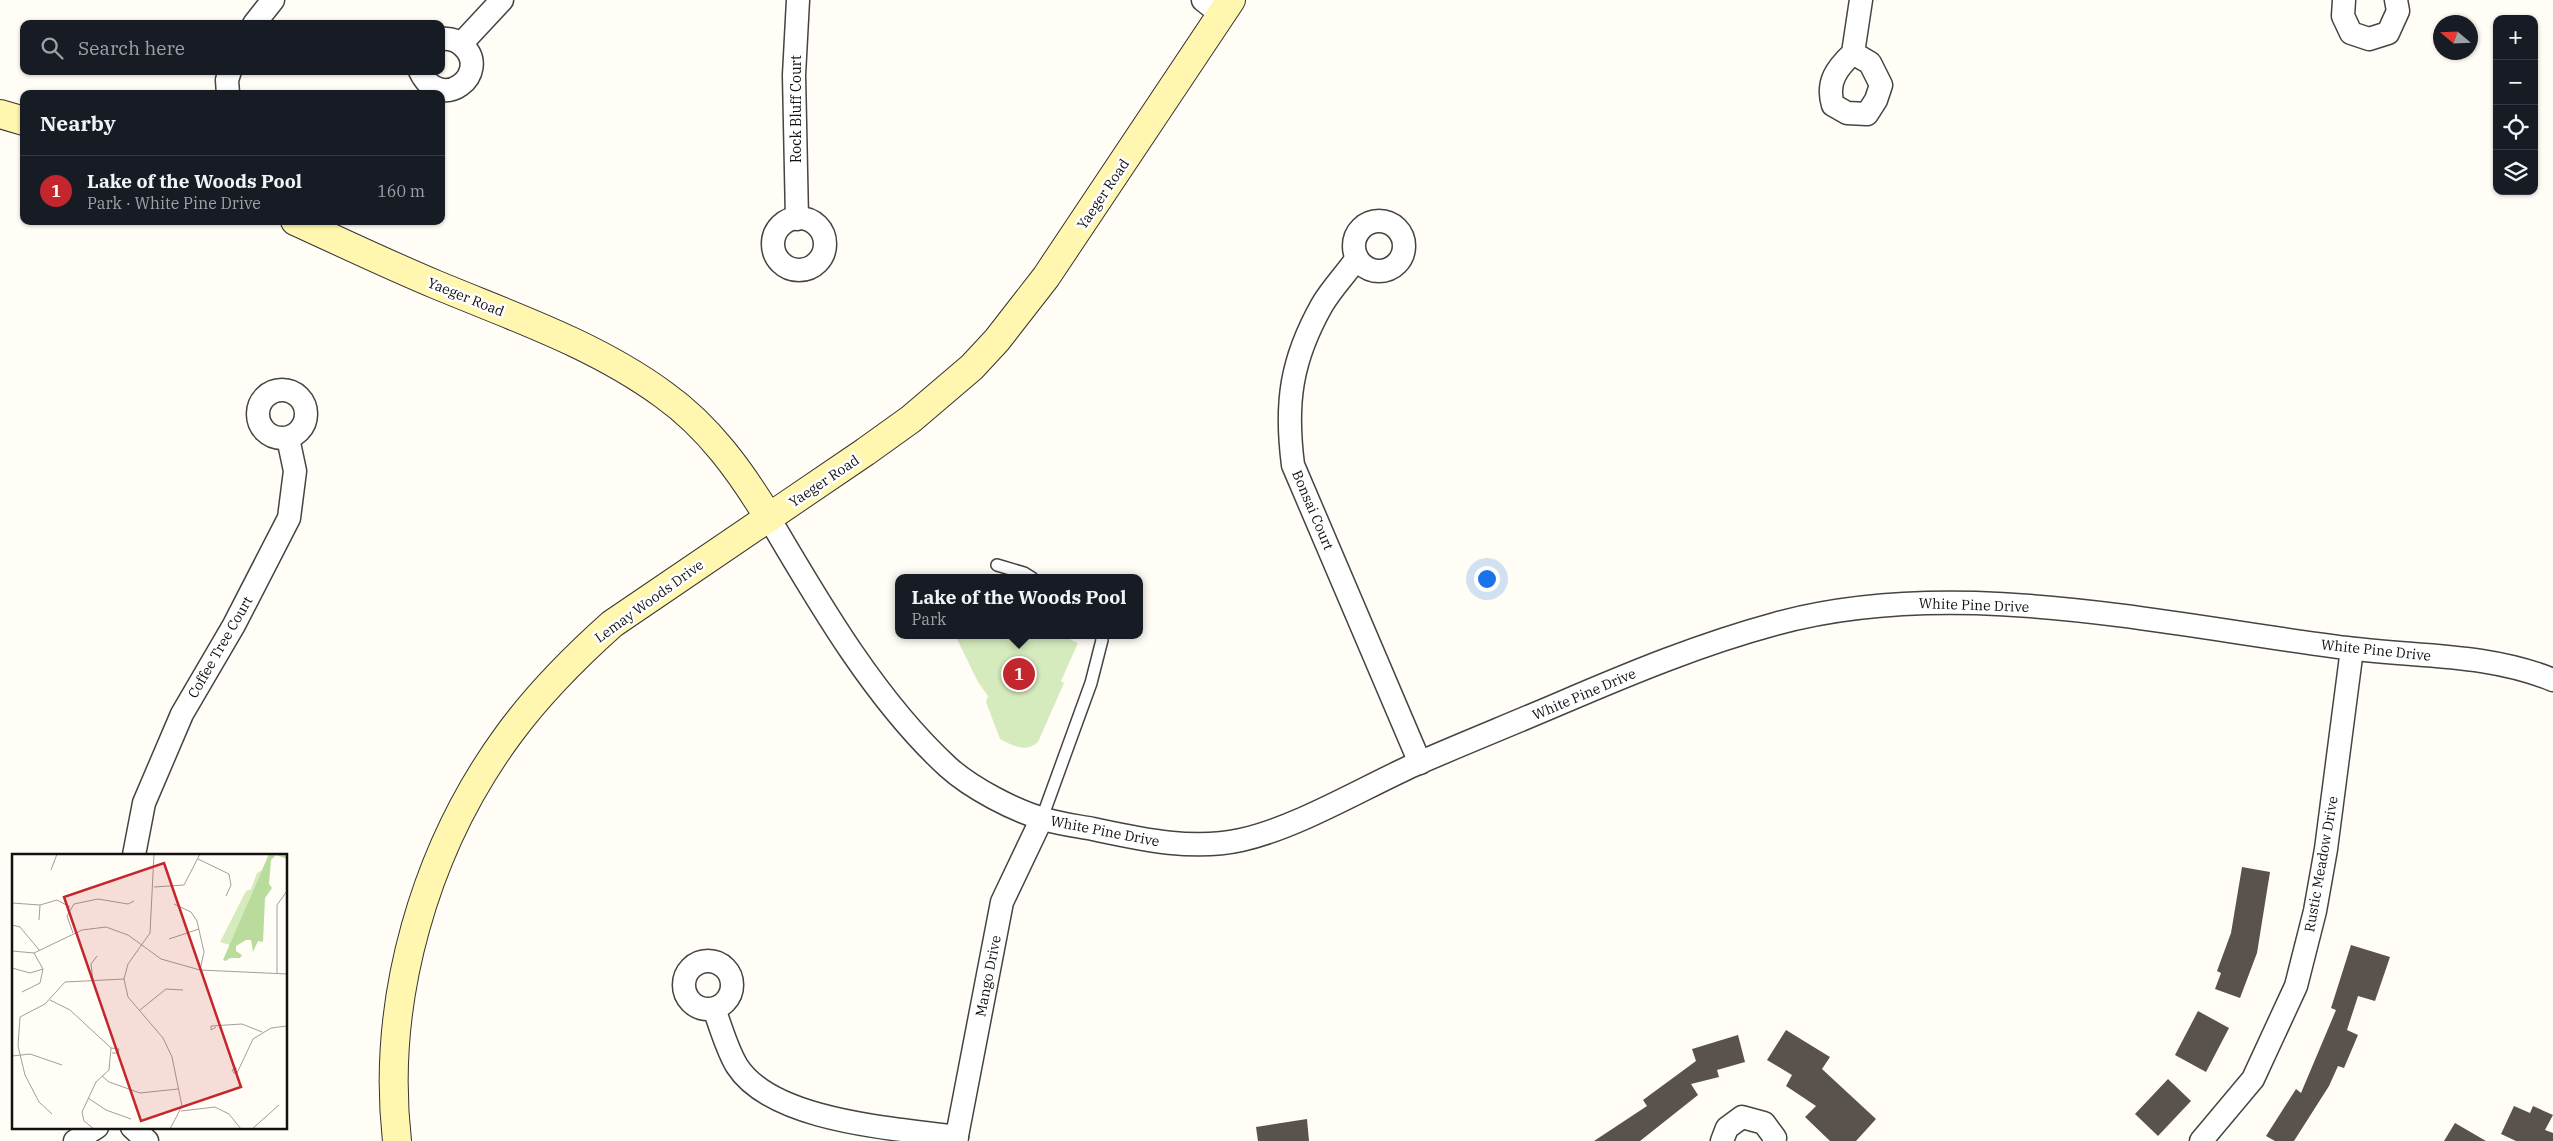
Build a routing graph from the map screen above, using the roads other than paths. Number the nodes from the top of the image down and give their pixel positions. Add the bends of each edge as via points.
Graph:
1 (273, 0) edge
2 (502, 0) edge
3 (798, 0) edge
4 (1861, 0) edge
5 (2344, 0) edge
6 (2396, 0) edge
7 (1219, 5) edge
8 (257, 20) edge
9 (451, 41) edge
10 (1853, 53) dead end
11 (229, 75) edge
12 (423, 75) edge
13 (228, 90) edge
14 (438, 90) edge
15 (438, 90) edge
16 (0, 114) edge
17 (20, 120) edge
18 (797, 218) dead end
19 (303, 225) edge
20 (1357, 258) dead end
21 (288, 438) dead end
22 (769, 518) junction
23 (997, 566) dead end
24 (1026, 574) edge
25 (1102, 639) edge
26 (2352, 649) junction
27 (2553, 680) edge
28 (1420, 763) junction
29 (1042, 818) junction
30 (134, 854) edge
31 (714, 1009) dead end
32 (95, 1128) edge
33 (133, 1128) edge
34 (957, 1139) edge
35 (75, 1141) edge
36 (147, 1141) edge
37 (397, 1141) edge
38 (1722, 1141) edge
39 (1774, 1141) edge
40 (2201, 1141) edge

1 - 8 street
2 - 9 street
3 - 18 street, Rock Bluff Court via 794,75
4 - 10 street
5 - 6 street via 2343,16 2351,32 2369,39 2388,33 2398,10
7 - 22 street, Yaeger Road via 1071,242 997,340 972,367 911,419
9 - 15 street via 468,50 469,76 456,88
11 - 13 street
12 - 14 street
16 - 17 street
19 - 22 street, Yaeger Road via 358,252 551,333 629,372 671,400 719,446
20 - 28 street, Bonsai Court via 1323,304 1304,341 1290,387 1288,428 1293,465
21 - 30 street, Coffee Tree Court via 295,471 289,518 234,625 182,714 144,803
22 - 29 street, White Pine Drive via 856,657 907,724 952,772 1002,802
22 - 37 street, Lemay Woods Drive via 612,624 538,698 508,735 480,778 456,822 431,881 404,977 394,1077
23 - 24 lane
25 - 29 lane via 1091,683
26 - 27 street, White Pine Drive via 2489,662 2514,666
26 - 28 street, White Pine Drive via 2096,613 1920,602 1869,606 1780,622 1678,654
26 - 40 street, Rustic Meadow Drive via 2320,884 2296,986 2253,1079
28 - 29 street, White Pine Drive via 1288,824 1241,840 1213,844 1152,842
29 - 34 street, Mango Drive via 1002,902
31 - 34 street via 737,1065 753,1085 779,1101 838,1120
32 - 35 street
33 - 36 street
38 - 39 street via 1727,1128 1742,1117 1764,1123

